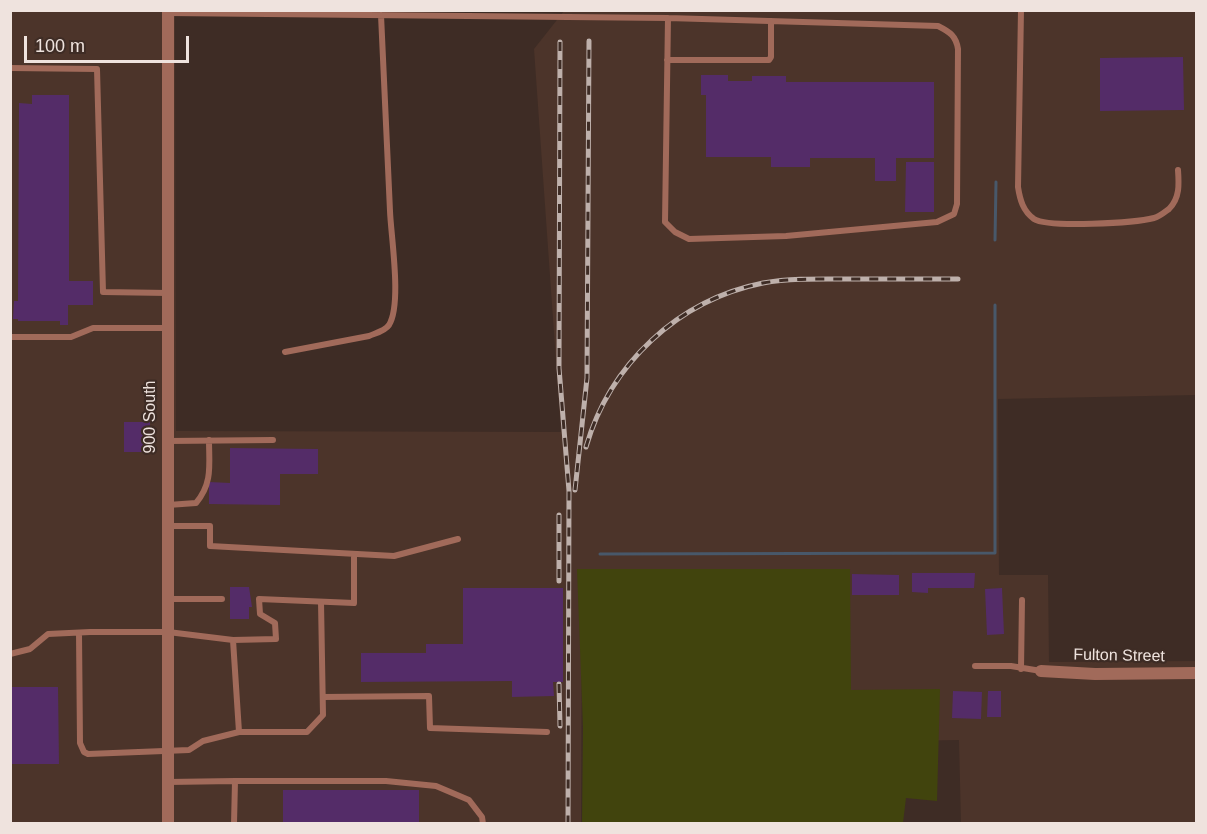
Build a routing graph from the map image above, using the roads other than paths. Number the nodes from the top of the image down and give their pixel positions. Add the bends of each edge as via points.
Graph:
1 (1021, 10) edge
2 (168, 12) edge
3 (381, 15) junction
4 (668, 18) junction
5 (771, 21) junction
6 (667, 60) junction
7 (10, 68) edge
8 (1178, 170) dead end
9 (168, 293) junction
10 (168, 328) junction
11 (10, 337) edge
12 (285, 352) dead end
13 (209, 440) junction
14 (273, 440) dead end
15 (168, 441) junction
16 (168, 504) junction
17 (168, 526) junction
18 (458, 539) dead end
19 (354, 554) junction
20 (168, 599) junction
21 (222, 599) dead end
22 (1022, 600) dead end
23 (321, 602) junction
24 (168, 632) junction
25 (79, 633) junction
26 (233, 640) junction
27 (10, 654) edge
28 (975, 666) dead end
29 (1021, 669) junction
30 (1041, 671) joint
31 (1197, 673) edge
32 (323, 697) junction
33 (239, 732) junction
34 (547, 732) dead end
35 (168, 751) junction
36 (235, 781) junction
37 (168, 782) junction
38 (168, 824) edge
39 (234, 824) edge
40 (483, 824) edge

1 - 8 lane via 1018,187 1026,212 1050,224 1156,218 1177,198
2 - 3 lane
2 - 9 street, 900 South
3 - 4 lane
3 - 12 lane via 395,273 389,325 369,336
4 - 5 lane
4 - 6 lane
5 - 6 lane via 769,60
5 - 6 lane via 938,26 956,38 954,214 937,222 786,236 689,238 675,232 665,222
7 - 9 lane via 97,69 103,292
9 - 10 street, 900 South
10 - 11 lane via 93,328 71,337
10 - 15 street, 900 South
13 - 14 lane
13 - 15 lane
13 - 16 lane via 209,474 204,493 196,503
15 - 16 street, 900 South
16 - 17 street, 900 South
17 - 19 lane via 210,526 210,546
17 - 20 street, 900 South
18 - 19 lane via 394,556
19 - 23 lane via 354,603
20 - 21 lane
20 - 24 street, 900 South
22 - 29 lane
23 - 26 lane via 259,599 260,614 275,623 276,639
23 - 32 lane
24 - 25 lane
24 - 26 lane
24 - 35 street, 900 South
25 - 27 lane via 48,634 30,649
25 - 35 lane via 81,749 88,754
26 - 33 lane
28 - 29 lane
29 - 30 lane
30 - 31 street, Fulton Street
32 - 33 lane via 323,715 307,732
32 - 34 lane via 429,696 430,728
33 - 35 lane via 203,741 189,750
35 - 37 street, 900 South
36 - 37 lane
36 - 39 lane
36 - 40 lane via 386,781 436,786 469,800 482,816
37 - 38 street, 900 South

